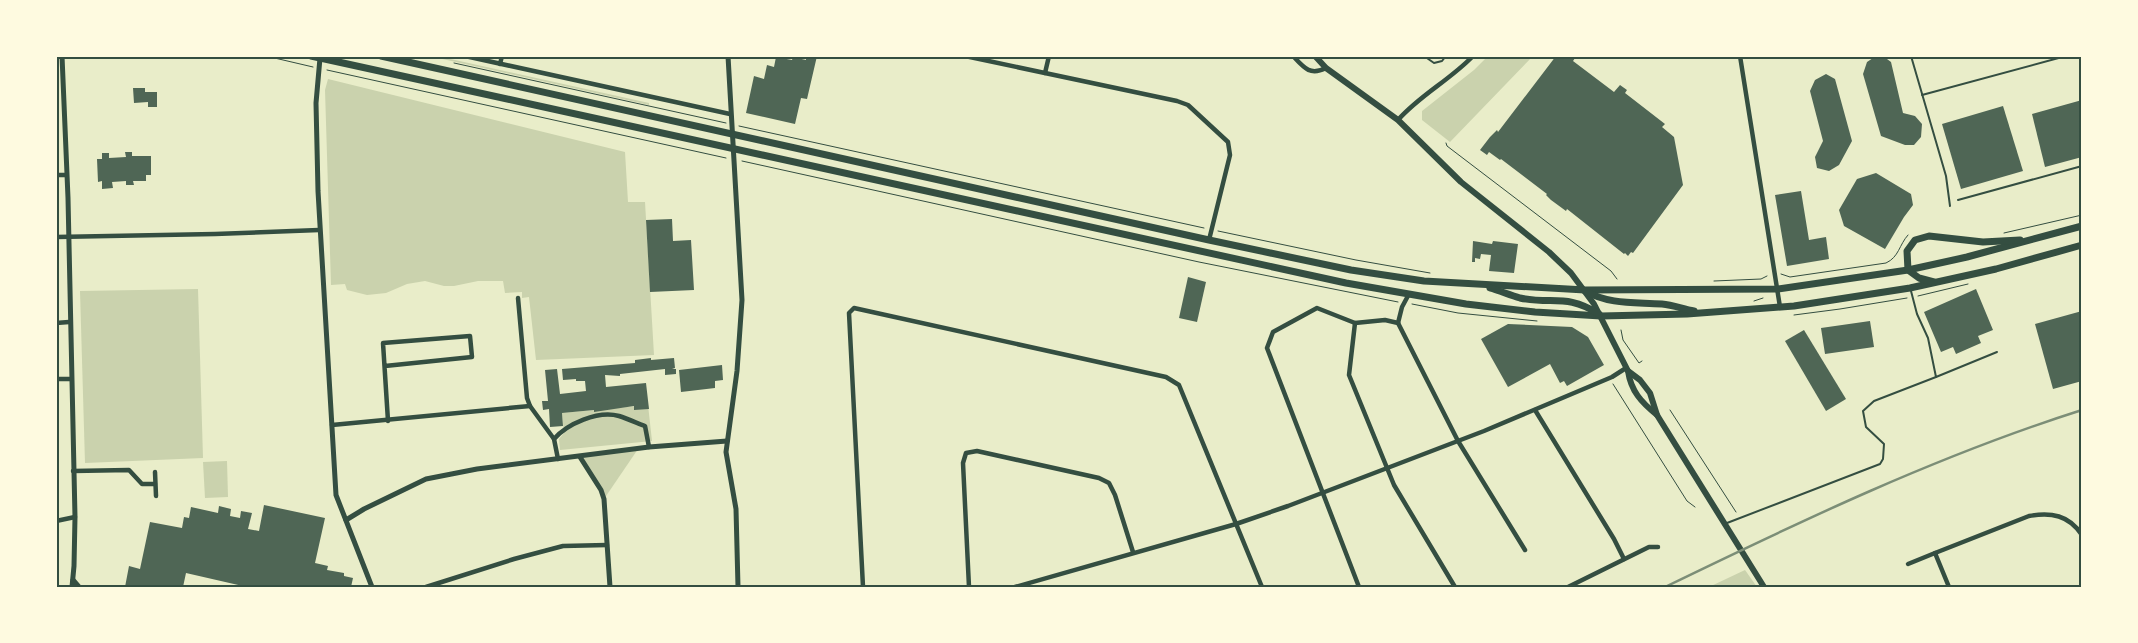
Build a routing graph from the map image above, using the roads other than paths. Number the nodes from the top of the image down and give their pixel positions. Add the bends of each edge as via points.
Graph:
1 (62, 56) edge
2 (311, 56) edge
3 (381, 56) edge
4 (465, 56) edge
5 (502, 56) edge
6 (728, 56) edge
7 (965, 56) edge
8 (1049, 56) edge
9 (1293, 56) edge
10 (1315, 56) edge
11 (1424, 56) edge
12 (1446, 56) edge
13 (1473, 56) edge
14 (1740, 56) edge
15 (1911, 56) edge
16 (2066, 56) edge
17 (320, 58) junction
18 (411, 60) edge
19 (500, 64) junction
20 (1326, 68) junction
21 (1045, 73) junction
22 (1922, 95) junction
23 (730, 114) junction
24 (1398, 120) junction
25 (732, 134) junction
26 (733, 150) junction
27 (2082, 166) edge
28 (56, 175) edge
29 (66, 175) junction
30 (1958, 200) dead end
31 (1950, 206) dead end
32 (2082, 226) edge
33 (319, 230) junction
34 (68, 236) junction
35 (56, 237) edge
36 (2039, 239) junction
37 (1209, 240) junction
38 (2082, 245) edge
39 (1908, 270) junction
40 (1942, 282) junction
41 (1480, 285) junction
42 (1910, 288) junction
43 (1585, 290) junction
44 (1778, 290) junction
45 (1409, 294) junction
46 (518, 298) dead end
47 (1780, 307) junction
48 (1703, 313) junction
49 (1601, 316) junction
50 (56, 322) edge
51 (69, 322) junction
52 (1355, 323) junction
53 (1398, 323) junction
54 (1997, 352) dead end
55 (385, 366) junction
56 (1627, 370) junction
57 (1936, 377) junction
58 (56, 379) edge
59 (71, 379) junction
60 (530, 406) junction
61 (1535, 410) junction
62 (1657, 415) junction
63 (388, 421) junction
64 (332, 425) junction
65 (554, 439) junction
66 (727, 440) junction
67 (1458, 441) junction
68 (649, 447) junction
69 (580, 457) junction
70 (558, 459) junction
71 (1387, 467) junction
72 (73, 471) junction
73 (155, 472) dead end
74 (155, 484) junction
75 (1321, 493) junction
76 (156, 496) dead end
77 (74, 517) junction
78 (346, 520) junction
79 (56, 521) edge
80 (1726, 523) junction
81 (1236, 524) junction
82 (2082, 534) edge
83 (608, 545) junction
84 (1658, 547) dead end
85 (1525, 550) dead end
86 (1132, 552) junction
87 (1935, 554) junction
88 (1624, 559) junction
89 (1908, 564) dead end
90 (73, 580) junction
91 (72, 587) edge
92 (79, 587) edge
93 (372, 587) edge
94 (426, 587) edge
95 (610, 587) edge
96 (738, 587) edge
97 (863, 587) edge
98 (969, 587) edge
99 (1015, 587) edge
100 (1262, 587) edge
101 (1359, 587) edge
102 (1455, 587) edge
103 (1568, 587) edge
104 (1764, 587) edge
105 (1949, 587) edge

1 - 29 street
2 - 17 highway
3 - 18 highway
4 - 19 street
5 - 19 street
6 - 23 street
7 - 21 street
8 - 21 street
9 - 20 street via 1311,72
10 - 20 main road
11 - 12 lane via 1434,63
13 - 24 street via 1450,78 1414,103
14 - 44 street
15 - 22 lane
16 - 22 lane
17 - 26 highway
17 - 33 street via 316,103
18 - 25 highway
19 - 23 street
20 - 24 main road
21 - 37 street via 1188,105 1228,142 1230,155
22 - 31 lane via 1946,176
23 - 25 street
24 - 43 main road via 1461,182 1561,263
25 - 26 street
25 - 37 highway
26 - 45 highway
26 - 66 street via 742,300 737,371
27 - 30 lane
28 - 29 street
29 - 34 street
32 - 36 highway
33 - 34 street
33 - 64 street
34 - 35 street
34 - 51 street
36 - 39 highway
36 - 39 highway via 1983,242 1921,237 1914,240 1907,251
37 - 41 highway via 1392,278
38 - 40 highway
39 - 40 highway via 1919,278
39 - 44 highway
40 - 42 highway
41 - 43 highway
41 - 49 highway via 1520,298 1576,302
42 - 47 highway
42 - 57 lane via 1928,338
43 - 44 highway
43 - 48 highway via 1596,297 1616,302 1664,304
43 - 49 main road
44 - 47 street
45 - 49 highway via 1535,312
45 - 53 street
46 - 60 street
47 - 48 highway
48 - 49 highway
49 - 56 main road
50 - 51 street
51 - 59 street
52 - 53 street via 1385,320
52 - 71 street via 1349,375
52 - 75 street via 1317,308 1273,332 1267,348
53 - 67 street
54 - 57 lane
55 - 55 street via 383,343 470,336 472,357
55 - 63 street
56 - 61 street
56 - 62 main road via 1632,389
56 - 62 main road via 1650,393
57 - 80 lane via 1874,401 1863,411 1866,427 1884,444 1880,464
58 - 59 street
59 - 72 street
60 - 63 street
60 - 65 street
61 - 67 street
61 - 88 street
62 - 80 main road
63 - 64 street
64 - 78 street via 336,495
65 - 68 street via 562,430 589,417 617,415 645,426
65 - 70 street
66 - 68 street
66 - 96 street via 726,452 736,509
67 - 71 street
67 - 85 street
68 - 69 street
69 - 70 street
69 - 83 street via 604,499
70 - 78 street via 477,469 426,480
71 - 75 street
71 - 102 street via 1394,485
72 - 74 street via 129,470 142,484
72 - 77 street
73 - 74 street
74 - 76 street
75 - 81 street
75 - 101 street
77 - 79 street
77 - 90 street
78 - 93 street
80 - 104 main road
81 - 86 street
81 - 97 street via 1179,385 1166,377 854,308 849,313
81 - 100 street
82 - 87 street via 2060,516 2046,513 2029,516
83 - 94 street via 563,546
83 - 95 street
84 - 88 street via 1649,547
86 - 98 street via 1109,483 1099,478 977,451 966,453 963,463
86 - 99 street
87 - 89 street
87 - 105 street
88 - 103 street
90 - 91 street
90 - 92 street

